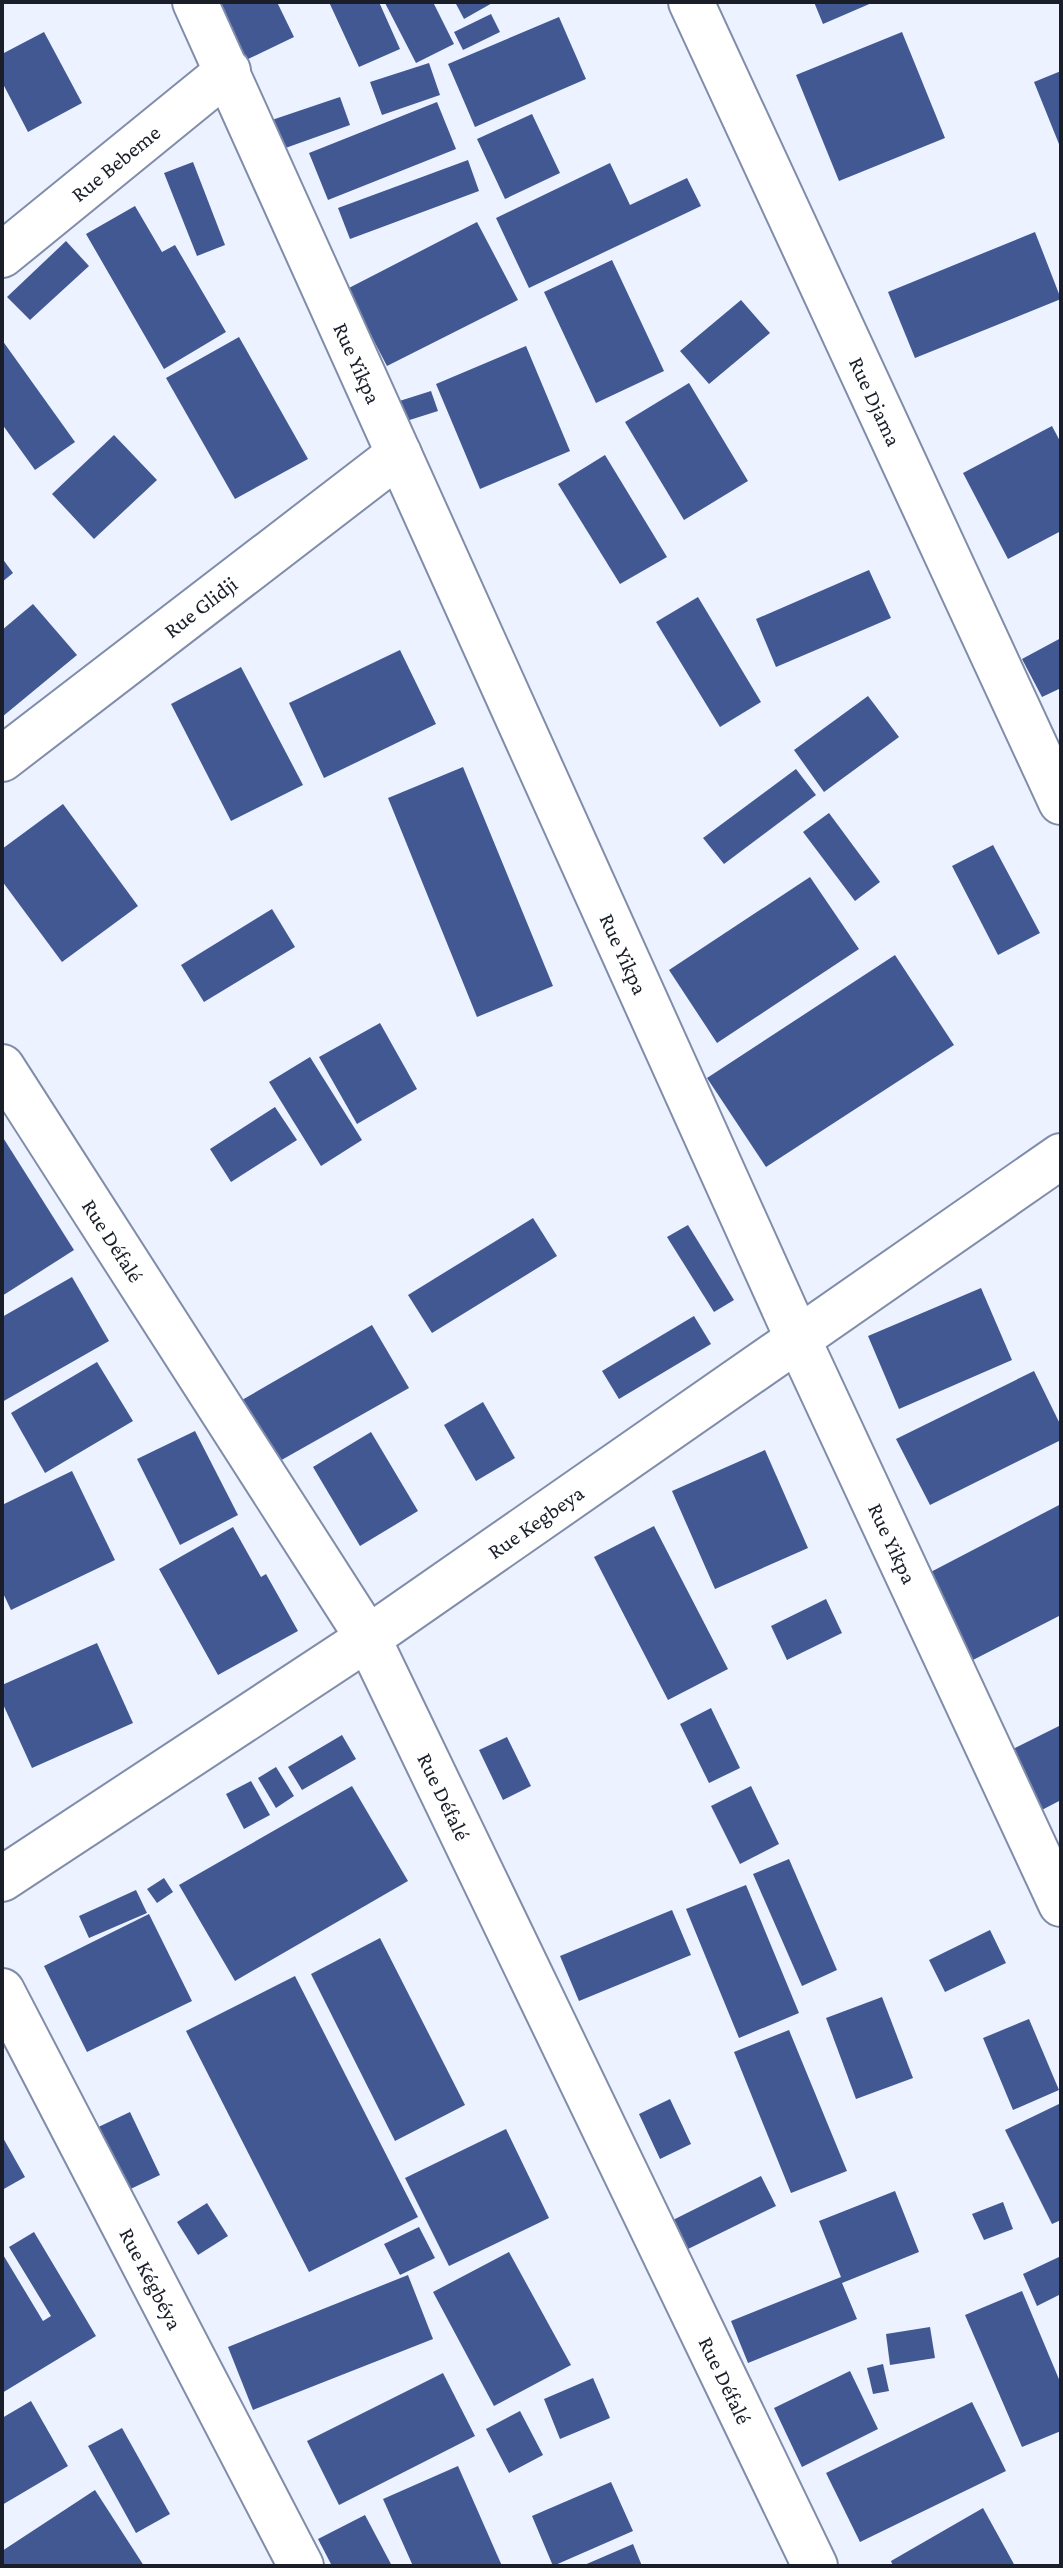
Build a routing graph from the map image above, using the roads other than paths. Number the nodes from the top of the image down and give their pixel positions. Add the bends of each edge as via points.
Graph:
1 (195, 2) edge
2 (691, 2) edge
3 (228, 71) junction
4 (2, 255) edge
5 (399, 454) junction
6 (2, 759) edge
7 (1061, 802) edge
8 (2, 1067) edge
9 (1061, 1156) edge
10 (797, 1337) junction
11 (368, 1638) junction
12 (2, 1879) edge
13 (1061, 1904) edge
14 (2, 1991) edge
15 (301, 2566) edge
16 (815, 2566) edge

1 - 3 street, Rue Yikpa
2 - 7 street, Rue Djama
3 - 4 street, Rue Bebeme
3 - 5 street, Rue Yikpa
5 - 6 street, Rue Glidji
5 - 10 street, Rue Yikpa
8 - 11 street, Rue Défalé
9 - 10 street, Rue Kegbeya
10 - 11 street, Rue Kegbeya
10 - 13 street, Rue Yikpa
11 - 12 street, Rue Kegbeya
11 - 16 street, Rue Défalé
14 - 15 street, Rue Kégbéya

